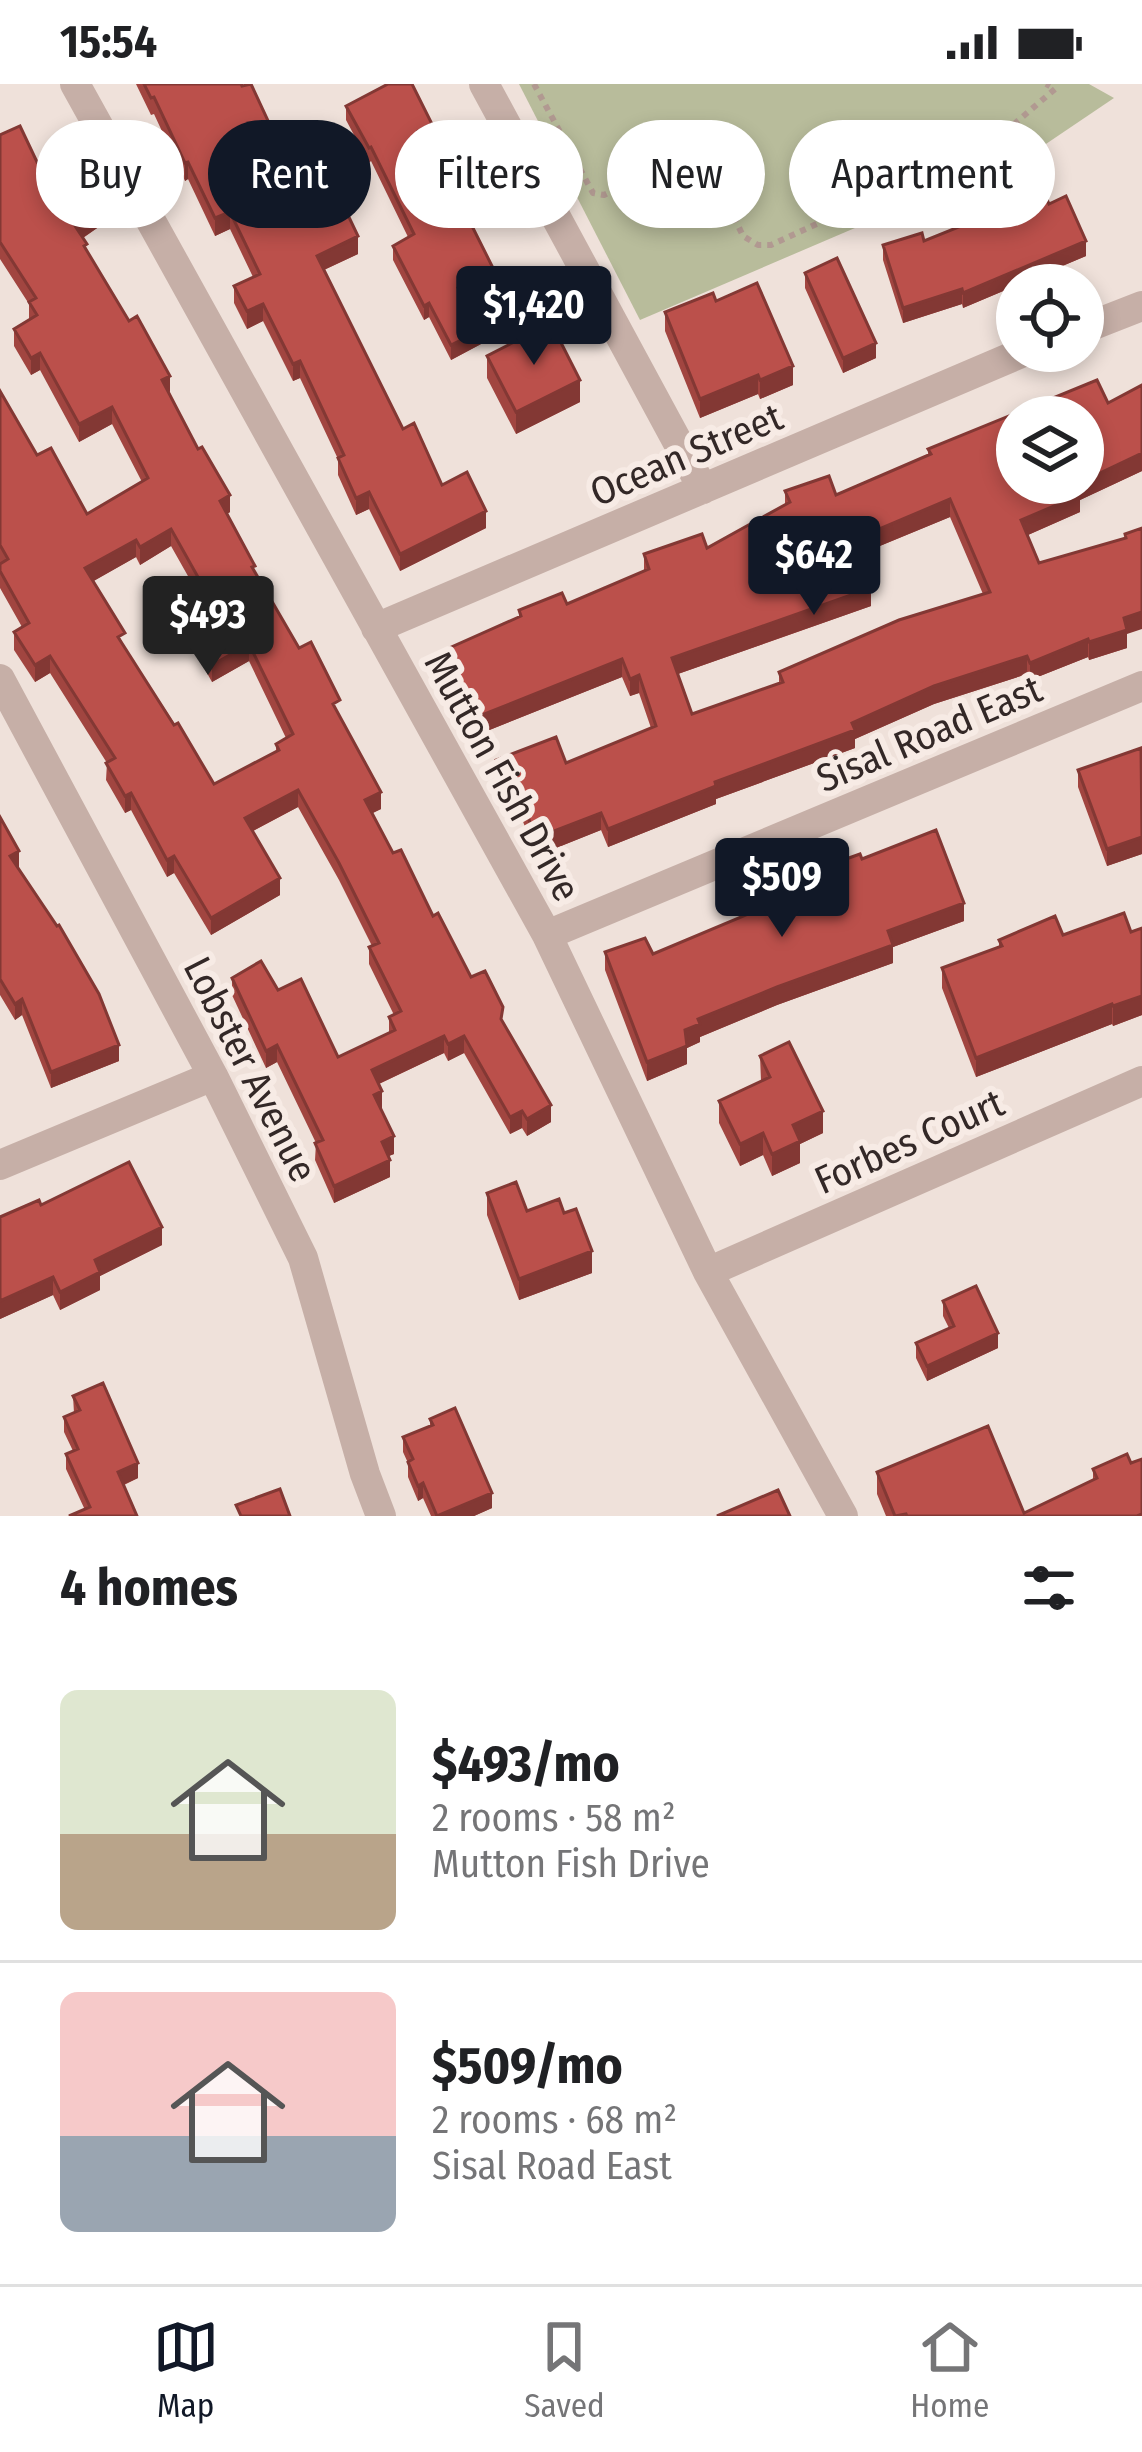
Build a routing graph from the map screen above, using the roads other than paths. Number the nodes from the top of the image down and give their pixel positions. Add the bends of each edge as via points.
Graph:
1 (74, 84) edge
2 (484, 84) edge
3 (1142, 306) edge
4 (1104, 321) edge
5 (996, 364) edge
6 (704, 489) junction
7 (376, 628) junction
8 (0, 679) edge
9 (1142, 686) edge
10 (547, 935) junction
11 (213, 1076) junction
12 (1142, 1081) edge
13 (0, 1165) edge
14 (708, 1272) junction
15 (381, 1516) edge
16 (844, 1516) edge

1 - 7 street, Mutton Fish Drive
2 - 6 street
3 - 4 street
5 - 6 street, Ocean Street
6 - 7 street, Ocean Street
7 - 10 street, Mutton Fish Drive
8 - 11 street, Lobster Avenue
9 - 10 street, Sisal Road East
10 - 14 street, Mutton Fish Drive
11 - 13 street
11 - 15 street, Lobster Avenue via 303,1258
12 - 14 street, Forbes Court
14 - 16 street, Mutton Fish Drive

